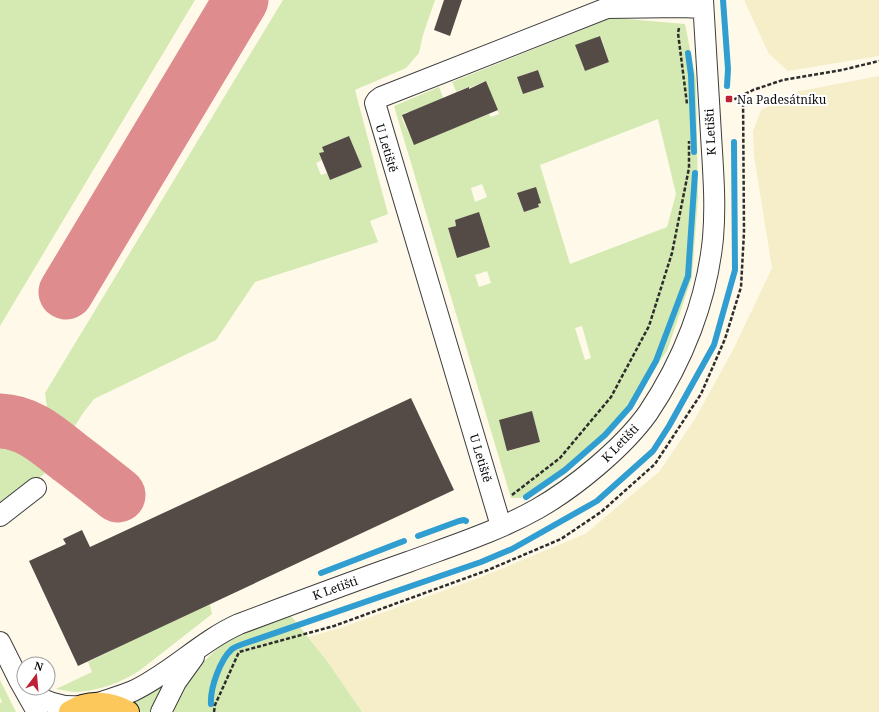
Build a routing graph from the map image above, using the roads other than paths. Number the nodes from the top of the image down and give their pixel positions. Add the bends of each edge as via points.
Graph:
1 (703, 4) edge
2 (36, 488) dead end
3 (0, 516) edge
4 (501, 526) junction
5 (0, 642) edge
6 (203, 645) junction
7 (16, 672) edge
8 (29, 696) edge
9 (38, 696) edge
10 (83, 707) edge
11 (37, 712) edge
12 (128, 712) edge
13 (161, 712) edge

1 - 4 street, K Letišti via 714,187 713,238 706,281 685,346 670,379 647,414 624,440 593,470 564,492 536,510
1 - 4 street, U Letiště via 681,7 607,8 381,97 375,104
2 - 3 street
4 - 6 street, K Letišti via 239,624 216,635
5 - 7 street
6 - 10 street, K Letišti via 134,690
6 - 13 street, K Letišti via 176,682
8 - 11 street
9 - 10 street via 56,704
10 - 12 main road via 115,705

